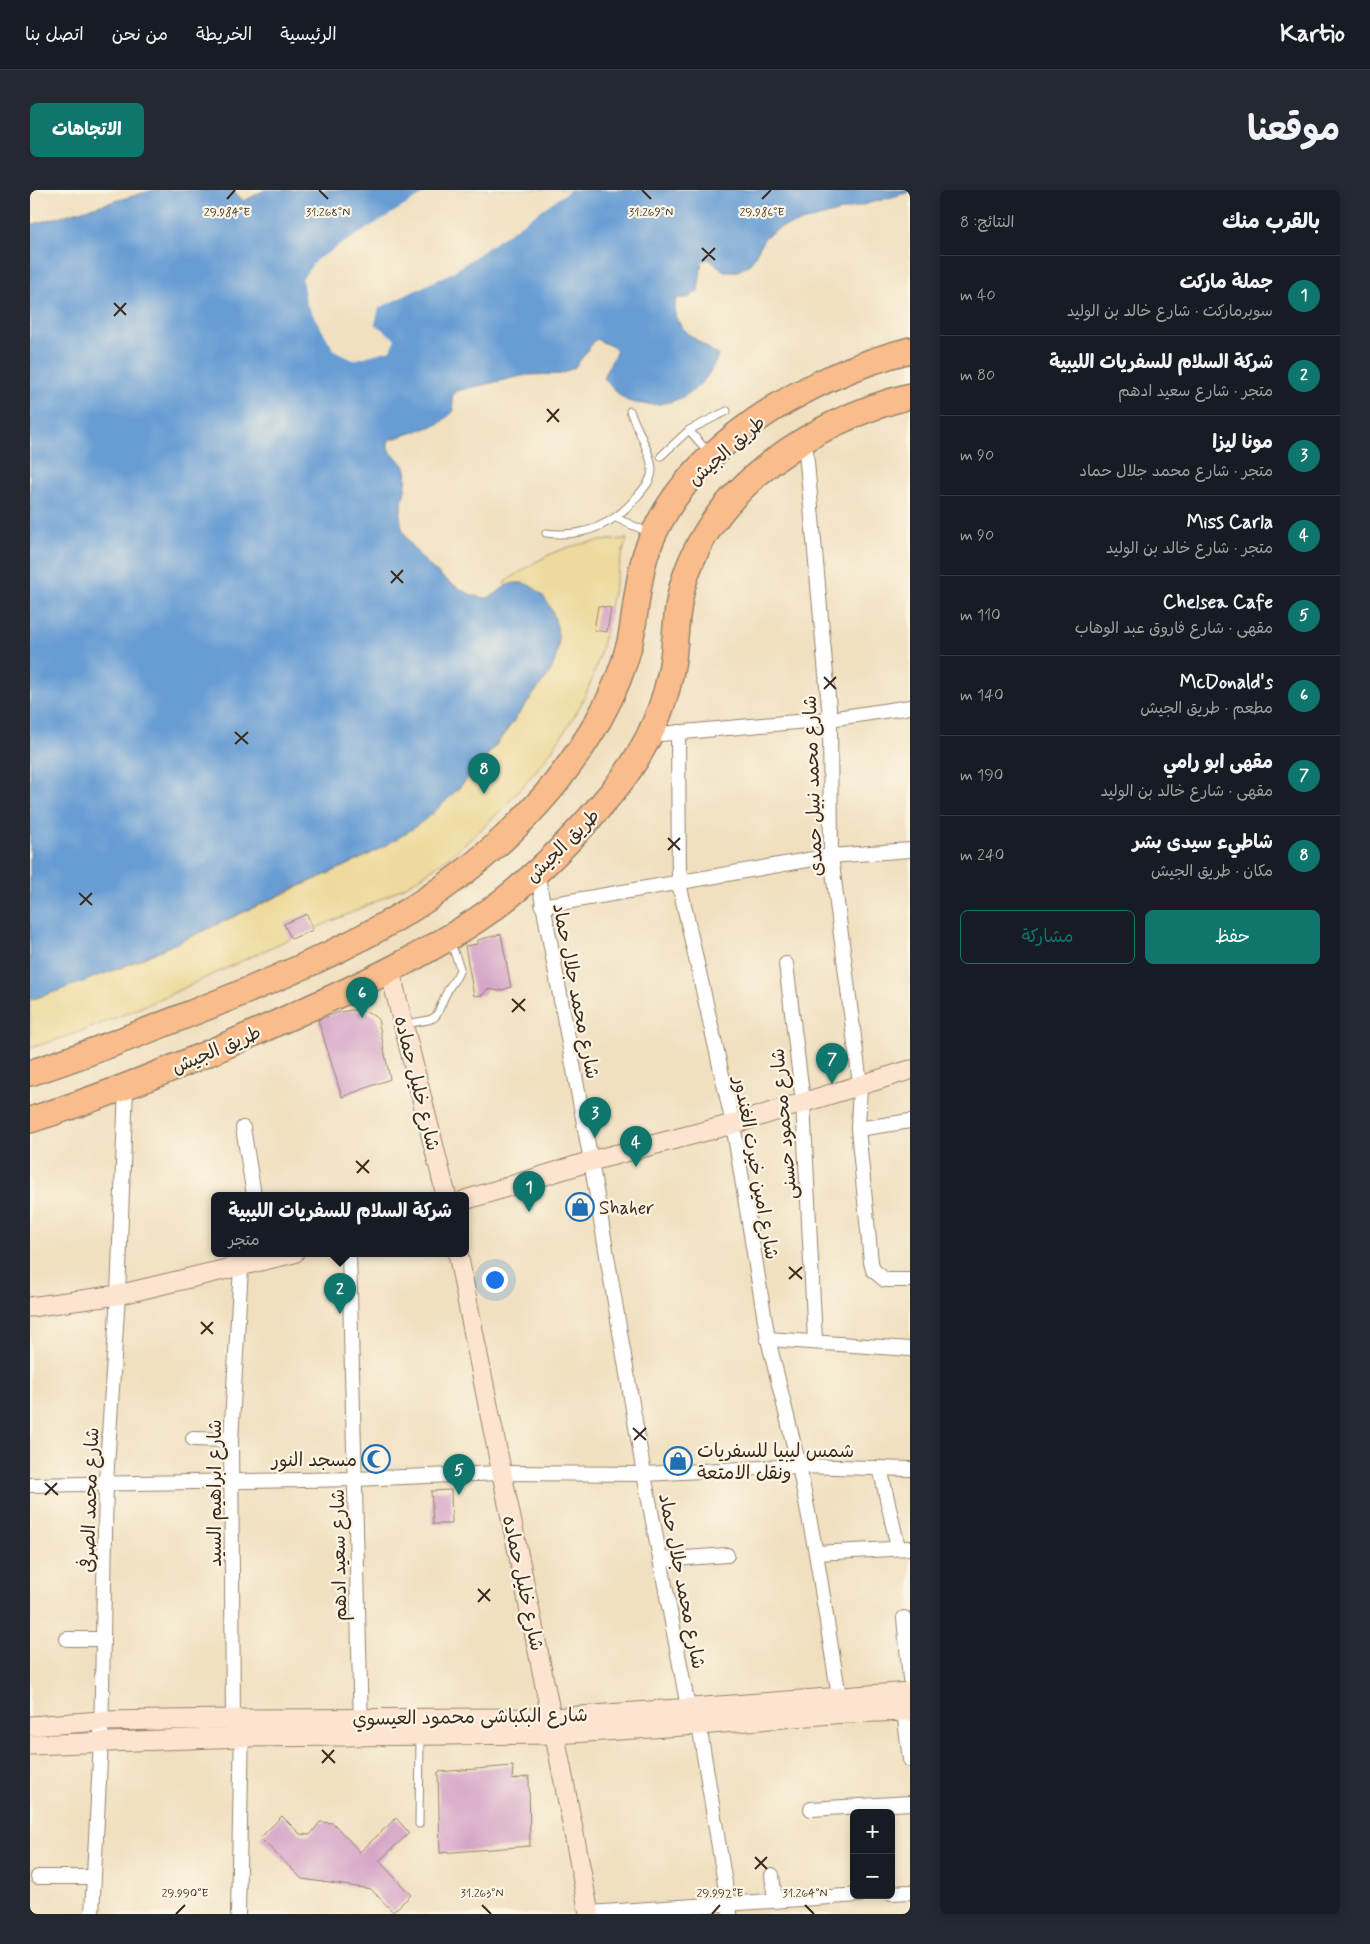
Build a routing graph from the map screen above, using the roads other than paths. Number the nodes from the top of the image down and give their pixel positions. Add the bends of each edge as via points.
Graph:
1 (910, 350) edge
2 (910, 396) edge
3 (630, 411) dead end
4 (727, 411) dead end
5 (689, 430) junction
6 (805, 440) junction
7 (661, 456) dead end
8 (712, 456) junction
9 (616, 518) junction
10 (546, 533) dead end
11 (654, 535) junction
12 (910, 708) edge
13 (830, 719) junction
14 (678, 732) junction
15 (650, 735) junction
16 (910, 850) edge
17 (831, 856) junction
18 (537, 872) junction
19 (679, 883) junction
20 (542, 906) junction
21 (448, 938) junction
22 (786, 964) dead end
23 (390, 971) junction
24 (402, 1024) junction
25 (910, 1070) edge
26 (30, 1072) edge
27 (860, 1084) junction
28 (126, 1087) junction
29 (803, 1102) junction
30 (30, 1120) edge
31 (910, 1120) edge
32 (733, 1124) junction
33 (243, 1128) dead end
34 (858, 1129) junction
35 (591, 1161) junction
36 (254, 1192) edge
37 (445, 1192) edge
38 (469, 1199) edge
39 (264, 1257) edge
40 (349, 1257) edge
41 (459, 1257) edge
42 (242, 1267) junction
43 (910, 1280) edge
44 (118, 1295) junction
45 (30, 1307) edge
46 (768, 1339) junction
47 (815, 1341) junction
48 (910, 1349) edge
49 (192, 1439) dead end
50 (231, 1440) junction
51 (798, 1466) junction
52 (880, 1468) junction
53 (910, 1469) edge
54 (500, 1473) junction
55 (644, 1474) junction
56 (355, 1479) junction
57 (231, 1480) junction
58 (106, 1482) junction
59 (30, 1485) edge
60 (904, 1548) edge
61 (816, 1553) junction
62 (727, 1555) dead end
63 (660, 1560) junction
64 (904, 1618) dead end
65 (67, 1638) dead end
66 (103, 1639) junction
67 (910, 1679) edge
68 (910, 1692) edge
69 (840, 1697) junction
70 (688, 1706) junction
71 (907, 1711) edge
72 (101, 1721) junction
73 (239, 1725) junction
74 (698, 1725) junction
75 (30, 1726) edge
76 (554, 1726) junction
77 (361, 1727) junction
78 (420, 1736) junction
79 (101, 1742) junction
80 (30, 1745) edge
81 (910, 1760) edge
82 (910, 1803) edge
83 (812, 1809) dead end
84 (419, 1824) dead end
85 (772, 1875) dead end
86 (38, 1877) dead end
87 (94, 1877) junction
88 (910, 1892) edge
89 (895, 1893) edge
90 (850, 1896) edge
91 (775, 1901) junction
92 (729, 1909) edge
93 (589, 1913) edge
94 (92, 1914) edge
95 (238, 1914) edge

1 - 8 highway, طريق الجيش via 868,362 818,384 771,411
2 - 6 highway, طريق الجيش via 847,418
3 - 9 lane via 650,462 651,474 636,498
4 - 5 lane
5 - 7 lane
5 - 8 lane
6 - 13 street, شارع محمد نبيل حمدى
6 - 15 highway, طريق الجيش via 770,464 741,490 699,547 684,581 670,678
8 - 11 highway, طريق الجيش via 679,492
9 - 10 lane via 582,533
9 - 11 lane
11 - 26 highway, طريق الجيش via 640,574 624,662 598,723 536,806 478,863 398,918 307,965 118,1042
12 - 13 street
13 - 14 street
13 - 17 street, شارع محمد نبيل حمدى
14 - 15 street
14 - 19 street, شارع امين خيرت الغندور
15 - 18 highway, طريق الجيش via 627,774
16 - 17 street
17 - 19 street
17 - 27 street, شارع محمد نبيل حمدى
18 - 20 street, شارع محمد جلال حماد
18 - 21 highway, طريق الجيش via 498,905
19 - 20 street
19 - 32 street, شارع امين خيرت الغندور
20 - 35 street, شارع محمد جلال حماد
21 - 23 highway, طريق الجيش
21 - 24 lane via 460,968 440,1013 430,1020
22 - 29 street, شارع محمود حسنى
23 - 24 street, شارع خليل حماده
23 - 28 highway, طريق الجيش via 239,1041
24 - 37 street, شارع خليل حماده
25 - 27 street
27 - 29 street
27 - 34 street, شارع محمد نبيل حمدى
28 - 30 highway, طريق الجيش
28 - 44 street, شارع محمد الصرفى
29 - 32 street
29 - 47 street, شارع محمود حسنى
31 - 34 street
32 - 35 street
32 - 46 street, شارع امين خيرت الغندور
33 - 36 street
34 - 43 street, شارع محمد نبيل حمدى via 873,1270 885,1280
35 - 38 street
35 - 55 street, شارع محمد جلال حماد
39 - 42 street
40 - 56 street, شارع سعيد ادهم
41 - 54 street, شارع خليل حماده
42 - 44 street
42 - 50 street, شارع ابراهيم السيد
44 - 45 street
44 - 58 street, شارع محمد الصرفى
46 - 47 street
46 - 51 street, شارع امين خيرت الغندور
47 - 48 street
49 - 50 street
50 - 57 street, شارع ابراهيم السيد
51 - 52 street
51 - 55 street
51 - 61 street, شارع امين خيرت الغندور
52 - 53 street
52 - 60 street
54 - 55 street
54 - 56 street
54 - 76 street, شارع خليل حماده
55 - 63 street, شارع محمد جلال حماد
56 - 57 street
56 - 77 street, شارع سعيد ادهم
57 - 58 street
57 - 73 street, شارع ابراهيم السيد
58 - 59 street
58 - 66 street, شارع محمد الصرفى
60 - 61 street
61 - 69 street, شارع امين خيرت الغندور
62 - 63 street
63 - 70 street, شارع محمد جلال حماد
64 - 67 street
65 - 66 street
66 - 72 street, شارع محمد الصرفى
68 - 69 street, شارع البكباشى محمود العيسوي
69 - 70 street, شارع البكباشى محمود العيسوي
70 - 76 street, شارع البكباشى محمود العيسوي
71 - 74 street, شارع البكباشى محمود العيسوي
71 - 81 street
72 - 73 street, شارع البكباشى محمود العيسوي
72 - 75 street, شارع البكباشى محمود العيسوي
72 - 79 street, شارع محمد الصرفى
73 - 77 street, شارع البكباشى محمود العيسوي
73 - 79 street, شارع البكباشى محمود العيسوي
73 - 95 street, شارع ابراهيم السيد
74 - 76 street, شارع البكباشى محمود العيسوي
74 - 92 street
76 - 77 street, شارع البكباشى محمود العيسوي
76 - 78 street, شارع البكباشى محمود العيسوي
76 - 93 street, شارع خليل حماده
77 - 78 street, شارع البكباشى محمود العيسوي
78 - 84 lane
79 - 80 street, شارع البكباشى محمود العيسوي
79 - 87 street, شارع محمد الصرفى
82 - 83 street
85 - 91 street
86 - 87 street
87 - 94 street, شارع محمد الصرفى
88 - 89 street
90 - 91 street
91 - 92 street
92 - 93 street

